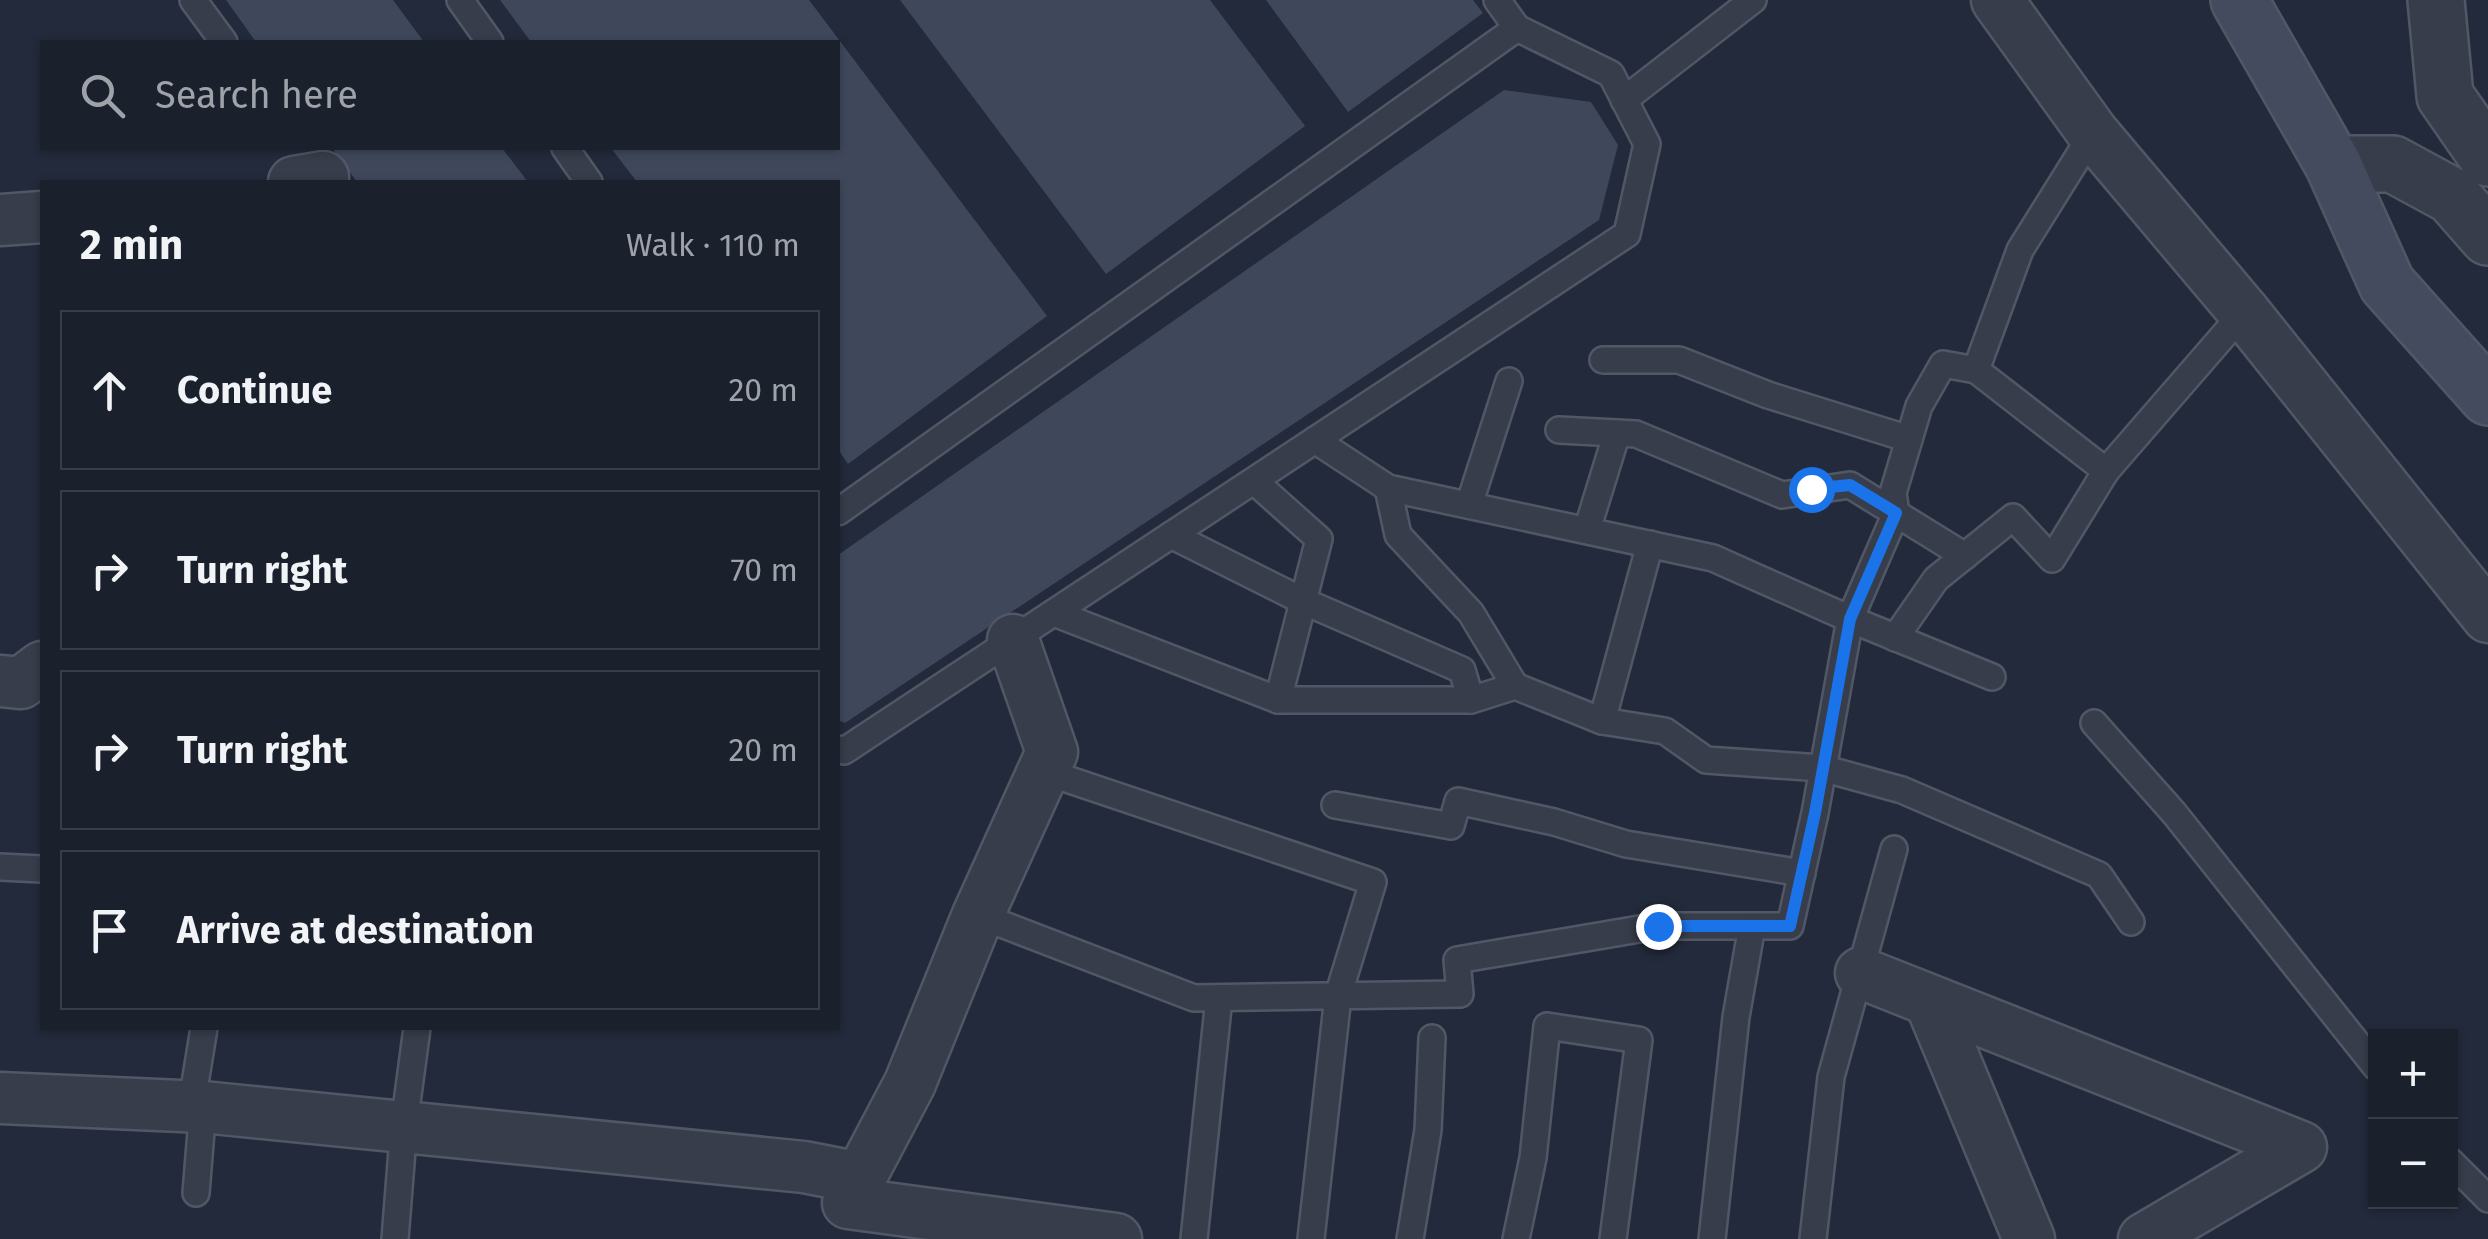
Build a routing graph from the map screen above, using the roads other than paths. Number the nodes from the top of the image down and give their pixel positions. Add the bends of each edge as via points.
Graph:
1 (193, 0) edge
2 (460, 0) edge
3 (1497, 0) edge
4 (1753, 0) edge
5 (1997, 0) edge
6 (2239, 0) edge
7 (2436, 0) edge
8 (1517, 28) junction
9 (223, 40) edge
10 (489, 40) edge
11 (2445, 96) junction
12 (1624, 100) junction
13 (2093, 133) junction
14 (566, 150) edge
15 (2333, 164) junction
16 (2394, 164) junction
17 (2470, 177) edge
18 (588, 180) edge
19 (40, 218) edge
20 (0, 220) edge
21 (2488, 237) edge
22 (2244, 312) junction
23 (1603, 360) dead end
24 (1976, 370) junction
25 (1509, 381) dead end
26 (2488, 398) edge
27 (1558, 430) dead end
28 (1617, 433) junction
29 (1908, 439) junction
30 (1314, 440) junction
31 (2106, 470) junction
32 (1254, 481) junction
33 (1388, 488) junction
34 (1469, 505) junction
35 (840, 511) edge
36 (1896, 513) junction
37 (1587, 530) junction
38 (1171, 535) junction
39 (1650, 544) junction
40 (1965, 556) junction
41 (1303, 601) junction
42 (1054, 613) junction
43 (2488, 617) edge
44 (1850, 619) junction
45 (1895, 638) junction
46 (1013, 640) junction
47 (40, 668) edge
48 (1992, 677) dead end
49 (0, 681) edge
50 (1515, 686) junction
51 (1278, 700) junction
52 (1471, 700) junction
53 (1602, 721) junction
54 (2094, 722) dead end
55 (840, 751) edge
56 (1822, 768) junction
57 (1043, 772) junction
58 (1334, 805) dead end
59 (1894, 849) dead end
60 (0, 867) edge
61 (40, 869) edge
62 (1802, 873) junction
63 (978, 915) junction
64 (2131, 922) dead end
65 (1752, 926) junction
66 (1861, 973) junction
67 (1338, 996) junction
68 (1218, 998) junction
69 (1930, 1001) junction
70 (204, 1030) edge
71 (417, 1030) edge
72 (1432, 1038) dead end
73 (2368, 1057) edge
74 (0, 1098) edge
75 (197, 1107) junction
76 (404, 1124) junction
77 (2458, 1170) edge
78 (860, 1178) junction
79 (196, 1193) dead end
80 (2488, 1199) edge
81 (395, 1239) edge
82 (1116, 1239) edge
83 (1194, 1239) edge
84 (1311, 1239) edge
85 (1410, 1239) edge
86 (1516, 1239) edge
87 (1613, 1239) edge
88 (1712, 1239) edge
89 (1813, 1239) edge
90 (2028, 1239) edge
91 (2144, 1239) edge

1 - 9 lane
2 - 10 lane
3 - 8 lane
4 - 12 lane
5 - 13 street
6 - 15 main road
7 - 11 street
8 - 12 lane via 1611,74
8 - 35 lane
11 - 16 street
11 - 17 street
12 - 30 lane via 1647,144 1628,234
13 - 22 street
13 - 24 lane via 2020,250
14 - 18 lane
15 - 16 street
15 - 26 main road via 2387,284
16 - 17 street
17 - 21 street
19 - 20 street
22 - 31 lane
22 - 43 street
23 - 29 lane via 1679,360
24 - 29 lane via 1943,364
24 - 31 lane
25 - 34 lane
27 - 28 lane
28 - 36 lane via 1636,434 1782,495 1850,485
28 - 37 lane
29 - 36 lane via 1892,493
30 - 32 lane
30 - 33 lane
31 - 40 lane via 2052,559 2014,518
32 - 38 lane
32 - 41 lane via 1319,539
33 - 34 lane
33 - 50 lane via 1398,534 1471,613
34 - 37 lane
36 - 40 lane
36 - 44 lane
37 - 39 lane
38 - 41 lane
38 - 42 lane
39 - 44 lane via 1713,558
39 - 53 lane
40 - 45 lane via 1936,579
41 - 51 lane
41 - 52 lane via 1462,670
42 - 46 lane
42 - 51 lane
44 - 45 lane
44 - 56 lane
45 - 48 lane
46 - 55 lane
46 - 57 street via 1052,752
47 - 49 street via 21,682
50 - 52 lane
50 - 53 lane
51 - 52 lane
53 - 56 lane via 1665,731 1706,760
54 - 73 lane
56 - 62 lane
56 - 64 lane via 1902,790 2100,875
57 - 63 street
57 - 67 lane via 1373,882
58 - 62 lane via 1451,826 1458,801 1626,844
59 - 66 lane
60 - 61 lane
62 - 65 lane via 1790,926
63 - 68 lane via 1194,998
63 - 78 street via 910,1083
65 - 67 lane via 1658,926 1457,960 1460,994
65 - 88 lane
66 - 69 street
66 - 89 lane via 1831,1077
67 - 68 lane
67 - 84 lane
68 - 83 lane
69 - 90 street
69 - 91 street via 2301,1147
70 - 75 lane
71 - 76 lane
72 - 85 lane via 1428,1130
74 - 75 street
75 - 76 street
75 - 79 lane
76 - 78 street
76 - 81 lane
77 - 80 lane
78 - 82 street via 848,1203
86 - 87 lane via 1547,1026 1639,1040

